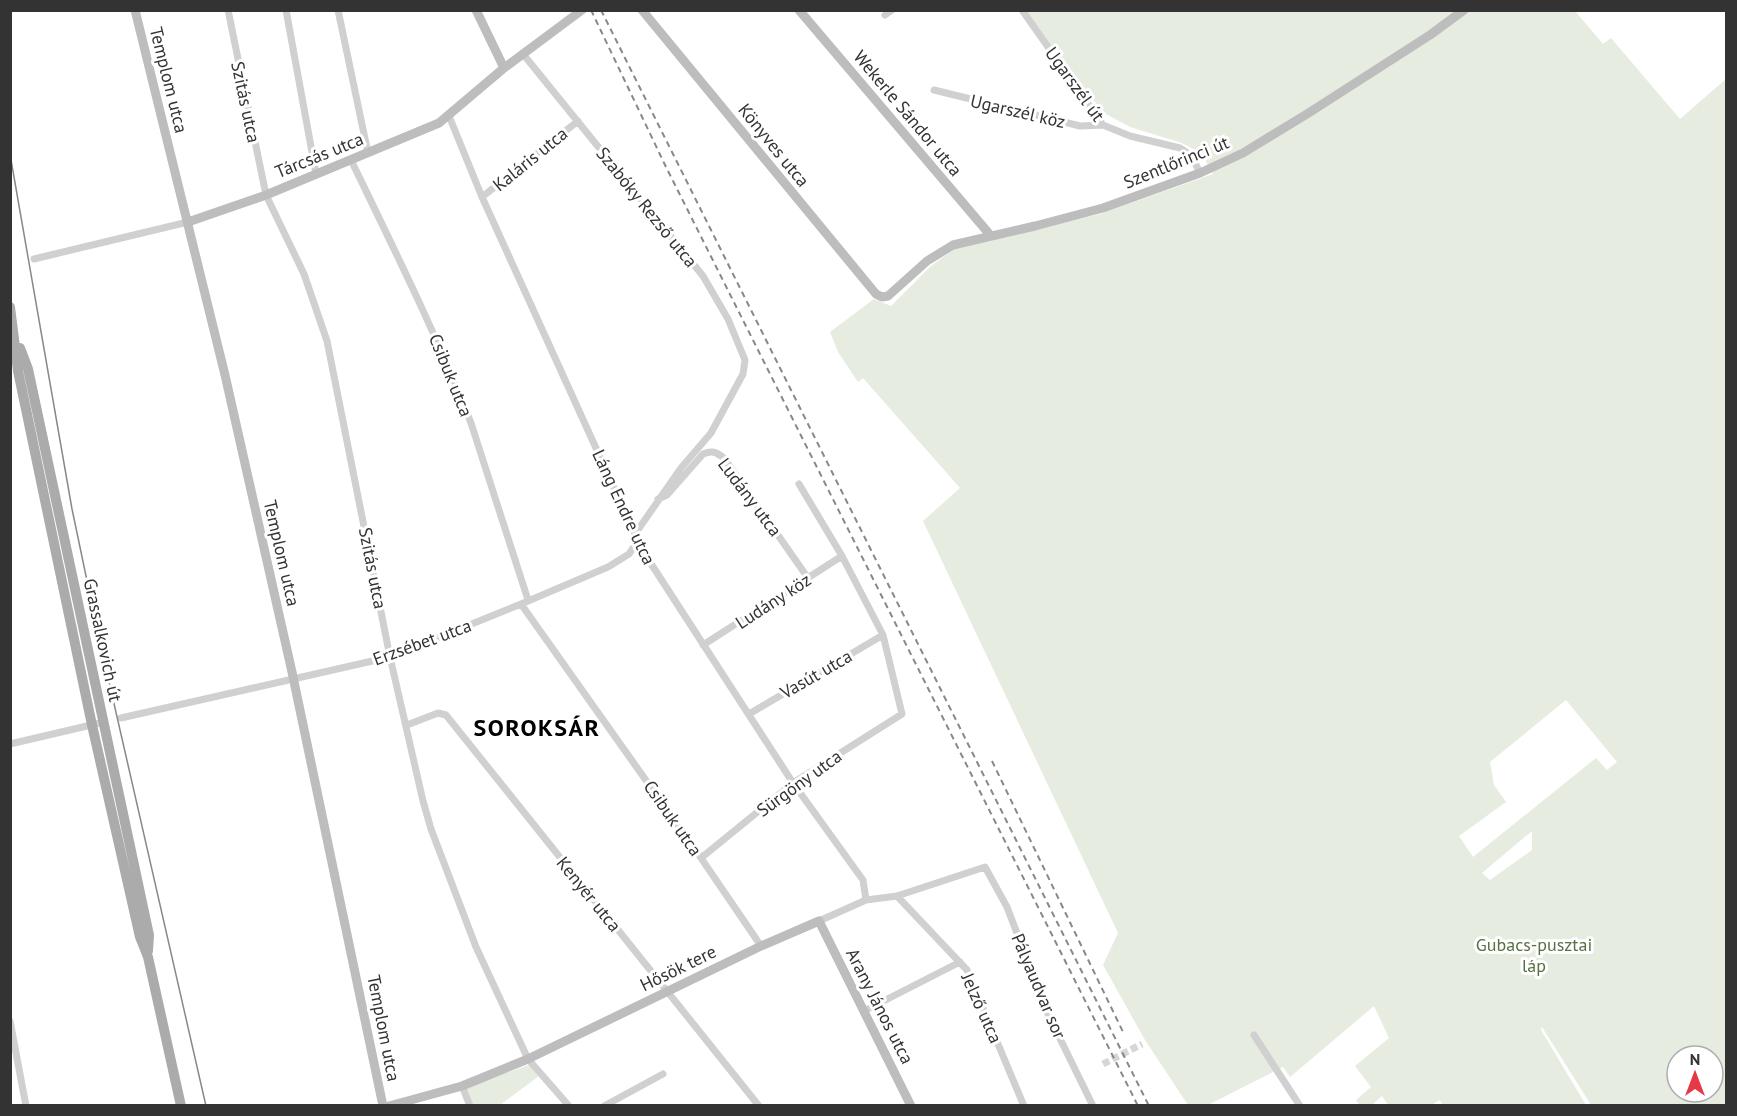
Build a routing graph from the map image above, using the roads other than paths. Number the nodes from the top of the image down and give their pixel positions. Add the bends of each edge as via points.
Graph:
1 (135, 10) edge
2 (228, 10) edge
3 (286, 10) edge
4 (338, 10) edge
5 (476, 10) edge
6 (582, 10) edge
7 (642, 10) edge
8 (799, 10) edge
9 (1022, 10) edge
10 (1464, 10) edge
11 (523, 54) junction
12 (504, 68) junction
13 (934, 90) dead end
14 (449, 116) junction
15 (578, 121) junction
16 (1103, 125) junction
17 (368, 153) junction
18 (351, 160) junction
19 (1200, 173) junction
20 (316, 174) junction
21 (266, 195) junction
22 (482, 197) junction
23 (188, 222) junction
24 (991, 236) junction
25 (34, 259) dead end
26 (882, 297) joint
27 (10, 307) edge
28 (15, 332) junction
29 (799, 484) dead end
30 (658, 499) junction
31 (634, 534) junction
32 (637, 542) junction
33 (842, 556) junction
34 (808, 578) junction
35 (524, 602) junction
36 (883, 635) junction
37 (703, 645) junction
38 (390, 657) junction
39 (293, 678) junction
40 (748, 714) junction
41 (122, 718) dead end
42 (104, 722) junction
43 (92, 725) junction
44 (407, 725) junction
45 (10, 744) edge
46 (793, 783) junction
47 (702, 858) junction
48 (985, 867) joint
49 (897, 896) junction
50 (866, 900) junction
51 (819, 921) junction
52 (761, 946) junction
53 (148, 957) junction
54 (960, 962) junction
55 (666, 992) junction
56 (864, 1011) junction
57 (10, 1021) edge
58 (1254, 1035) dead end
59 (528, 1059) junction
60 (663, 1074) dead end
61 (462, 1086) junction
62 (26, 1106) edge
63 (181, 1106) edge
64 (383, 1106) edge
65 (389, 1106) edge
66 (470, 1106) edge
67 (569, 1106) edge
68 (604, 1106) edge
69 (759, 1106) edge
70 (911, 1106) edge
71 (1024, 1106) edge
72 (1093, 1106) edge
73 (1300, 1106) edge

1 - 23 main road, Templom utca
2 - 21 street, Szitás utca
3 - 20 street
4 - 17 street
5 - 12 main road
6 - 11 main road, Tárcsás utca
7 - 26 main road, Könyves utca
8 - 24 main road, Wekerle Sándor utca
9 - 16 street, Ugarszél út
10 - 19 main road, Szentlőrinci út via 1307,114 1243,153
11 - 12 main road, Tárcsás utca
11 - 15 street, Szabóky Rezső utca
12 - 14 main road, Tárcsás utca
13 - 16 street, Ugarszél köz via 1080,126
14 - 17 main road, Tárcsás utca
14 - 22 street, Láng Endre utca
15 - 22 street, Kaláris utca
15 - 30 street, Szabóky Rezső utca via 707,282 745,360 743,374 711,433
16 - 19 street, Ugarszél út via 1180,148 1194,160
17 - 18 main road, Tárcsás utca
18 - 20 main road, Tárcsás utca
18 - 35 street, Csibuk utca via 431,327 471,423
19 - 24 main road, Szentlőrinci út via 1103,208
20 - 21 main road, Tárcsás utca
21 - 23 main road, Tárcsás utca
21 - 38 street, Szitás utca via 304,274 326,335
22 - 31 street, Láng Endre utca
23 - 25 street, Tárcsás utca
23 - 39 main road, Templom utca
24 - 26 main road, Szentlőrinci út via 938,252
27 - 28 main road, Grassalkovich út
28 - 42 main road, Grassalkovich út via 28,369
28 - 43 main road, Grassalkovich út via 18,371
29 - 33 street
30 - 31 street
30 - 34 street, Ludány utca via 668,495 703,454 718,453
31 - 32 street, Láng Endre utca
32 - 35 street, Erzsébet utca via 629,554 608,567
32 - 37 street, Láng Endre utca
33 - 34 street, Ludány köz
33 - 36 street
34 - 37 street, Ludány köz
35 - 38 street, Erzsébet utca
35 - 47 street, Csibuk utca
36 - 40 street, Vasút utca
36 - 46 street, Sürgöny utca via 902,714
37 - 40 street, Láng Endre utca
38 - 39 street, Erzsébet utca
38 - 44 street, Szitás utca
39 - 41 street, Erzsébet utca
39 - 64 main road, Templom utca
40 - 46 street, Láng Endre utca
42 - 43 street
42 - 53 main road, Grassalkovich út via 149,934
43 - 45 street
43 - 53 main road, Grassalkovich út via 140,938
44 - 55 street, Kenyér utca via 438,712 446,715
44 - 59 street, Szitás utca via 437,845 476,947
46 - 47 street, Sürgöny utca
46 - 50 street, Láng Endre utca via 863,880
47 - 52 street, Csibuk utca
48 - 49 street, Hősök tere
48 - 72 street, Pályaudvar sor via 1007,907 1047,1012
49 - 50 street, Hősök tere
49 - 54 street, Jelző utca
50 - 51 street, Hősök tere
51 - 52 main road, Hősök tere
51 - 56 main road, Arany János utca
52 - 55 main road, Hősök tere
53 - 63 main road, Grassalkovich út
54 - 56 street
54 - 71 street, Jelző utca via 967,970
55 - 59 main road, Hősök tere
55 - 69 street, Kenyér utca
56 - 70 main road, Arany János utca
57 - 62 street
58 - 73 street
59 - 61 main road, Hősök tere
59 - 67 street, Szitás utca
60 - 68 street
61 - 65 main road, Hősök tere
61 - 66 street

